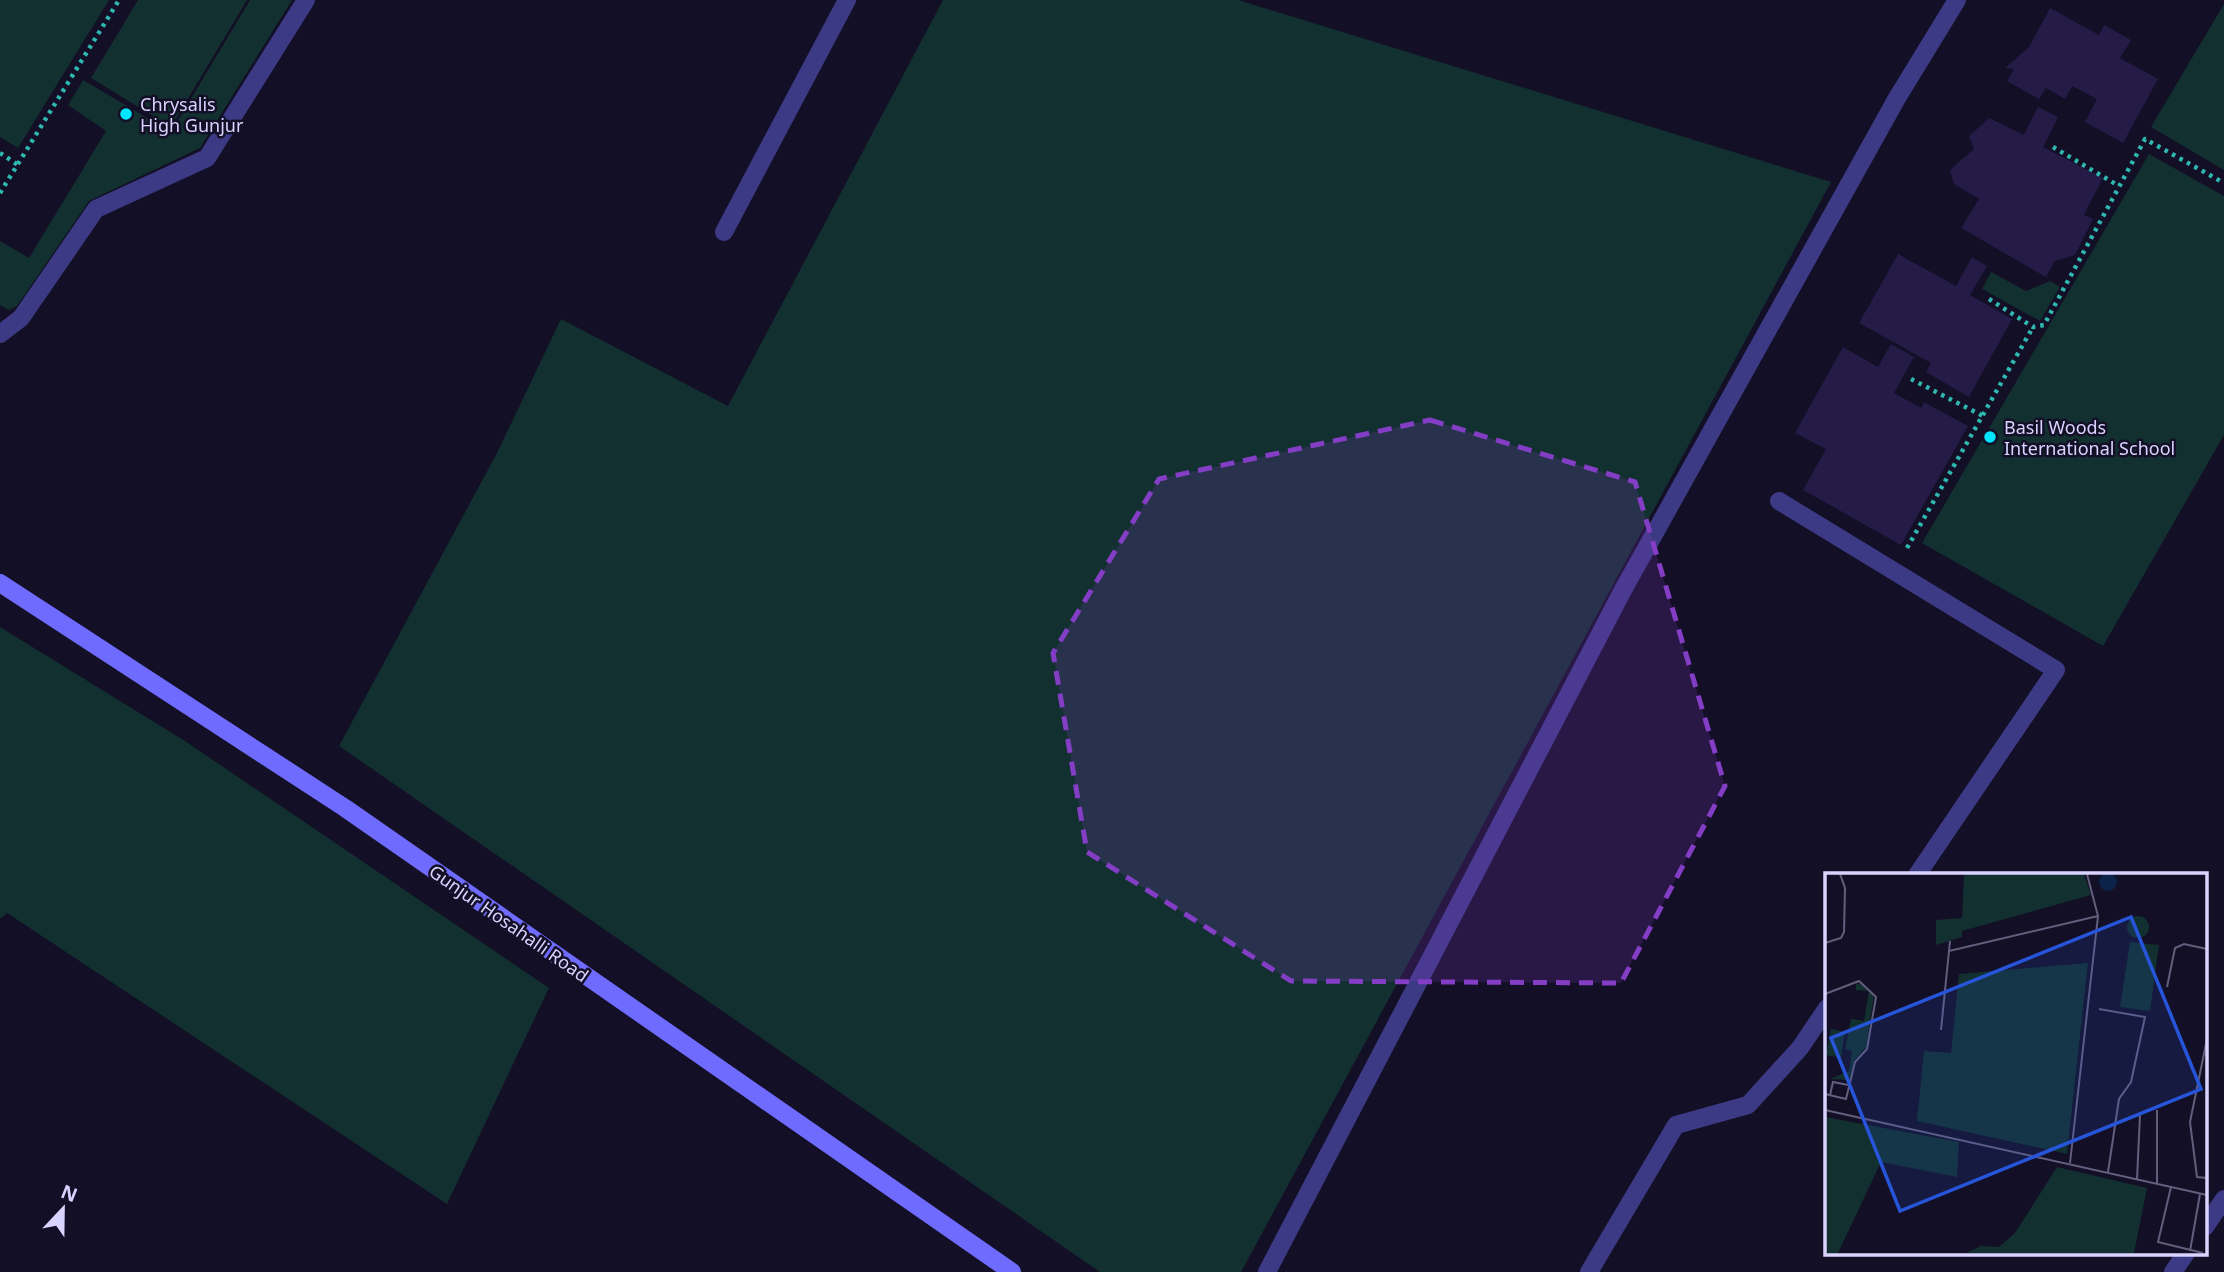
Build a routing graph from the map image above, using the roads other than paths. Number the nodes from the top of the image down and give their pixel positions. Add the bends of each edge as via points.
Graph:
1 (306, 0) edge
2 (847, 0) edge
3 (1957, 0) edge
4 (724, 232) dead end
5 (0, 334) edge
6 (1779, 501) dead end
7 (0, 583) edge
8 (1918, 873) edge
9 (1825, 1011) edge
10 (2224, 1199) edge
11 (2206, 1226) edge
12 (2185, 1254) edge
13 (1012, 1272) edge
14 (1267, 1272) edge
15 (1589, 1272) edge
16 (2173, 1272) edge

1 - 5 street via 207,158 96,209 21,318
2 - 4 street
3 - 14 street via 1897,98 1623,590
6 - 8 street via 2056,670
7 - 13 street, Gunjur Hosahalli Road via 345,808
9 - 15 street via 1800,1048 1748,1105 1676,1125
10 - 11 street
12 - 16 street

